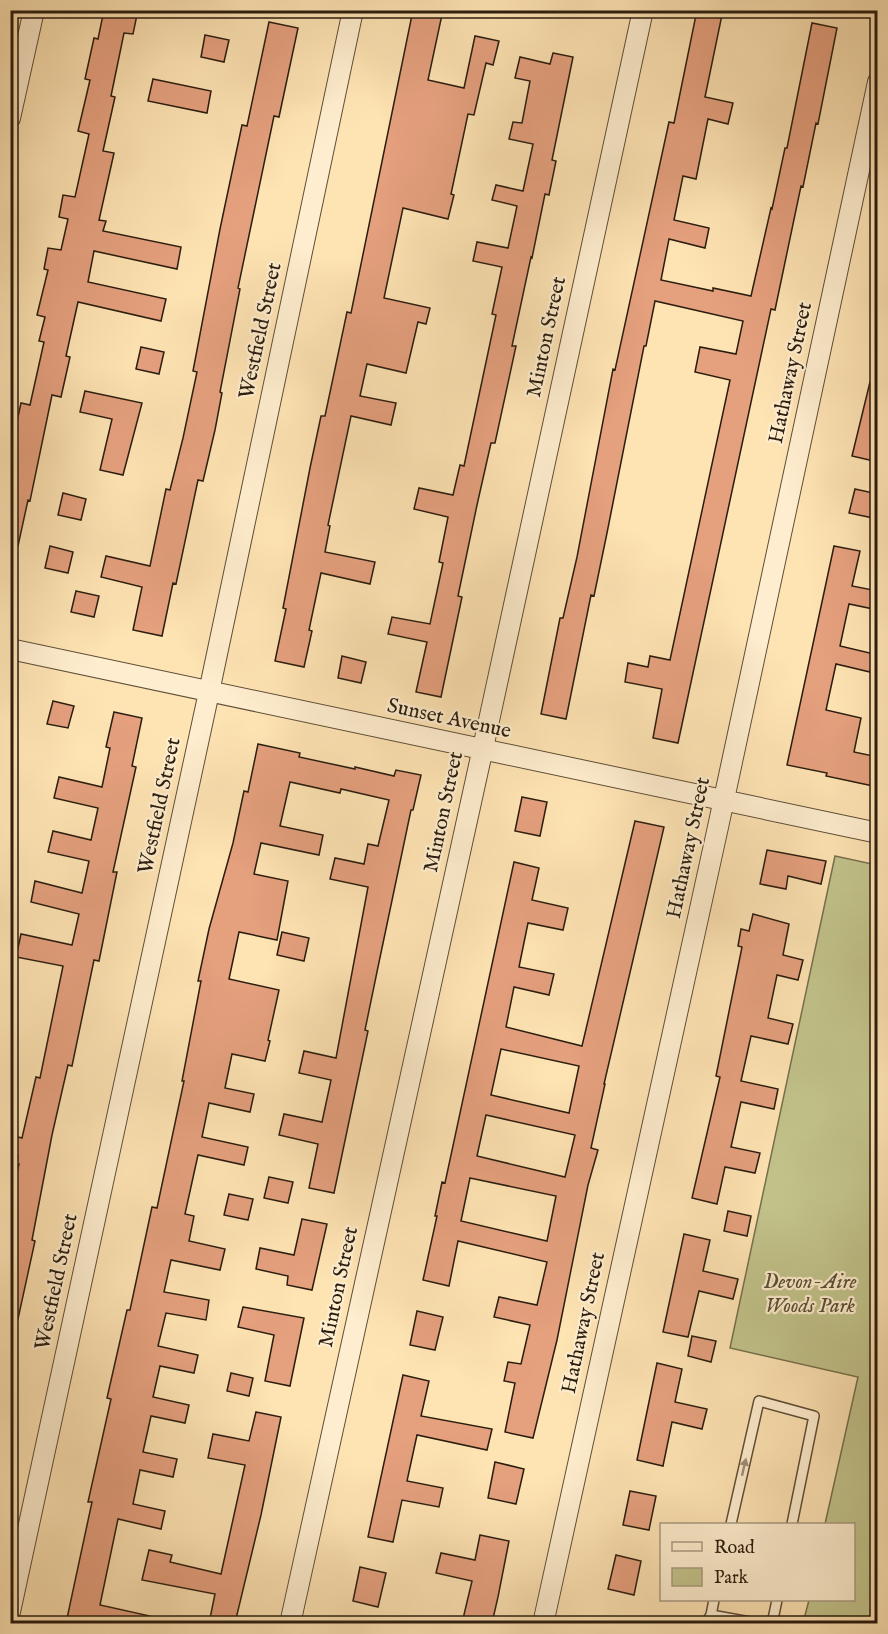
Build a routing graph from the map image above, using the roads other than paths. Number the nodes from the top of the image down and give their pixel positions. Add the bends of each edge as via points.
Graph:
1 (34, 10) edge
2 (353, 10) edge
3 (643, 10) edge
4 (878, 82) edge
5 (10, 118) edge
6 (10, 650) edge
7 (209, 692) junction
8 (482, 751) junction
9 (723, 801) junction
10 (878, 833) edge
11 (731, 1523) edge
12 (792, 1523) edge
13 (714, 1601) edge
14 (777, 1601) edge
15 (10, 1612) edge
16 (711, 1615) junction
17 (290, 1623) edge
18 (543, 1623) edge
19 (705, 1623) edge
20 (761, 1623) edge
21 (772, 1623) edge

1 - 5 street
2 - 7 street, Westfield Street
3 - 8 street, Minton Street
4 - 9 street, Hathaway Street
6 - 7 street, Sunset Avenue
7 - 8 street, Sunset Avenue
7 - 15 street, Westfield Street
8 - 9 street, Sunset Avenue
8 - 17 street, Minton Street
9 - 10 street, Sunset Avenue
9 - 18 street, Hathaway Street
11 -> 12 lane via 759,1401 814,1416
13 - 16 lane
14 - 21 lane
16 - 19 lane
16 - 20 lane

